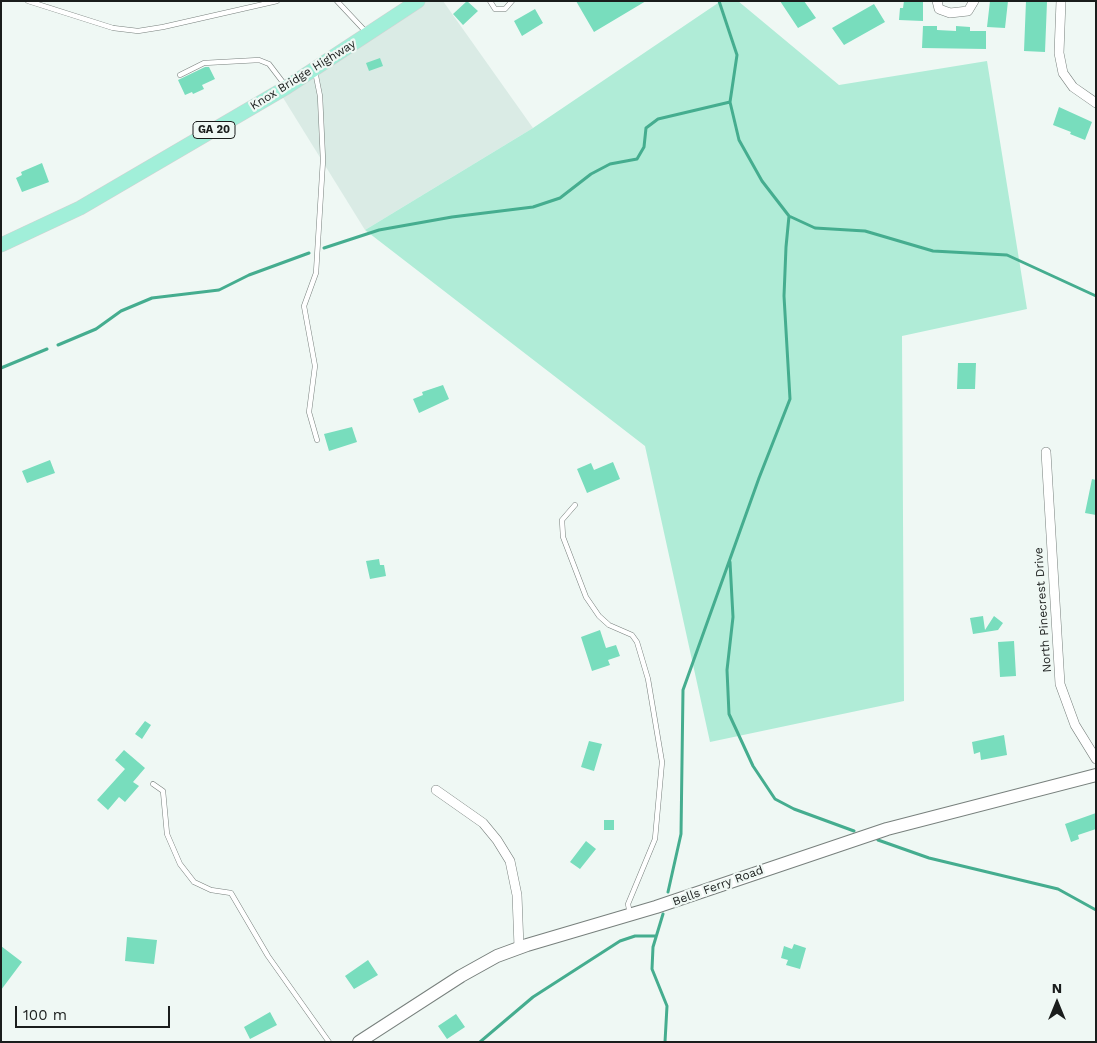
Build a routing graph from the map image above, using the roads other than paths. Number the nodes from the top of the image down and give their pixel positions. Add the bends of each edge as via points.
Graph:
1 (28, 1) edge
2 (277, 1) edge
3 (337, 1) edge
4 (418, 1) edge
5 (490, 1) edge
6 (512, 1) edge
7 (937, 1) edge
8 (974, 1) edge
9 (1061, 1) edge
10 (368, 34) junction
11 (314, 70) junction
12 (180, 74) dead end
13 (287, 87) junction
14 (1096, 103) edge
15 (1, 245) edge
16 (317, 440) dead end
17 (1046, 452) dead end
18 (575, 505) dead end
19 (1096, 759) edge
20 (1096, 775) edge
21 (152, 784) dead end
22 (436, 790) dead end
23 (630, 915) junction
24 (519, 948) junction
25 (329, 1042) edge
26 (359, 1042) edge

1 - 2 lane via 113,28 138,31
3 - 10 lane
4 - 10 main road, Knox Bridge Highway / GA 20
5 - 6 lane via 495,9 505,9
7 - 8 street via 939,9 950,13 968,12
9 - 14 street via 1059,53 1063,73 1073,87
10 - 11 main road, Knox Bridge Highway / GA 20
11 - 13 main road, Knox Bridge Highway / GA 20
11 - 16 lane via 320,96 323,160 316,273 304,306 314,366 309,412
12 - 13 lane via 204,62 260,60 268,64
13 - 15 main road, Knox Bridge Highway / GA 20 via 80,208
17 - 19 street, North Pinecrest Drive via 1060,684 1075,725
18 - 23 lane via 562,520 563,537 586,597 599,616 609,625 632,635 637,642 648,679 662,762 655,839 628,904
20 - 23 main road, Bells Ferry Road via 887,828
21 - 25 lane via 163,791 167,834 180,864 194,882 211,890 231,893 268,956
22 - 24 street via 483,823 510,861 517,895
23 - 24 main road, Bells Ferry Road
24 - 26 main road, Bells Ferry Road via 497,956 449,983

